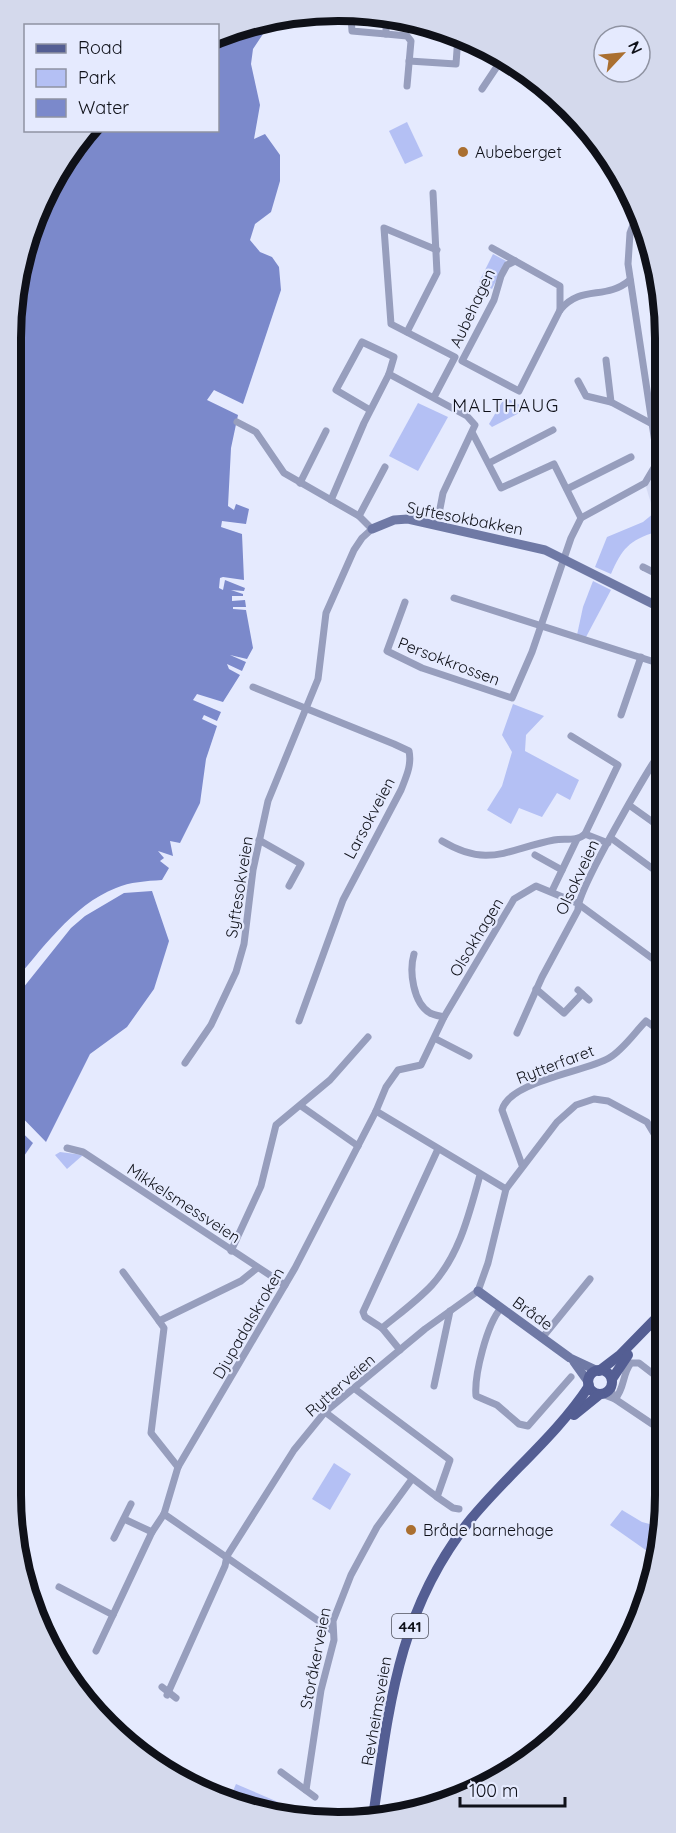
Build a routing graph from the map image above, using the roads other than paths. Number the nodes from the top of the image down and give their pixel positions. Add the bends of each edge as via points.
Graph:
1 (351, 22) edge
2 (386, 25) edge
3 (386, 34) junction
4 (457, 44) edge
5 (409, 61) junction
6 (499, 64) edge
7 (407, 86) dead end
8 (482, 89) dead end
9 (433, 193) dead end
10 (634, 226) edge
11 (492, 248) dead end
12 (437, 250) junction
13 (515, 261) junction
14 (630, 280) junction
15 (560, 310) junction
16 (407, 332) junction
17 (606, 360) dead end
18 (389, 374) junction
19 (578, 381) dead end
20 (434, 397) junction
21 (611, 402) junction
22 (370, 410) junction
23 (237, 423) dead end
24 (654, 425) junction
25 (553, 430) dead end
26 (326, 431) dead end
27 (473, 434) junction
28 (655, 443) edge
29 (631, 457) dead end
30 (489, 463) junction
31 (655, 466) edge
32 (385, 467) dead end
33 (300, 483) junction
34 (567, 489) junction
35 (331, 500) junction
36 (359, 516) junction
37 (581, 518) junction
38 (437, 524) junction
39 (372, 530) junction
40 (564, 558) junction
41 (643, 567) dead end
42 (655, 573) edge
43 (454, 598) dead end
44 (405, 602) dead end
45 (655, 605) edge
46 (542, 626) junction
47 (641, 657) junction
48 (655, 662) edge
49 (253, 687) dead end
50 (305, 708) junction
51 (621, 715) dead end
52 (571, 736) dead end
53 (655, 760) edge
54 (630, 805) junction
55 (654, 823) edge
56 (585, 834) junction
57 (577, 839) junction
58 (259, 840) junction
59 (442, 841) dead end
60 (609, 841) junction
61 (535, 855) dead end
62 (562, 870) junction
63 (655, 871) edge
64 (289, 886) dead end
65 (552, 891) junction
66 (577, 903) junction
67 (414, 954) dead end
68 (655, 960) edge
69 (536, 989) junction
70 (589, 1000) dead end
71 (444, 1017) junction
72 (299, 1021) dead end
73 (655, 1028) edge
74 (517, 1033) dead end
75 (368, 1037) dead end
76 (436, 1039) junction
77 (469, 1056) dead end
78 (426, 1058) joint
79 (185, 1063) dead end
80 (301, 1106) junction
81 (376, 1111) junction
82 (655, 1135) edge
83 (358, 1146) junction
84 (67, 1149) dead end
85 (438, 1149) junction
86 (522, 1165) junction
87 (480, 1175) junction
88 (506, 1189) junction
89 (231, 1251) junction
90 (256, 1269) junction
91 (123, 1272) dead end
92 (590, 1279) dead end
93 (285, 1285) junction
94 (478, 1291) junction
95 (501, 1308) junction
96 (450, 1311) junction
97 (655, 1319) edge
98 (159, 1322) junction
99 (655, 1324) edge
100 (382, 1328) junction
101 (542, 1338) junction
102 (400, 1350) junction
103 (570, 1358) junction
104 (599, 1371) junction
105 (655, 1375) edge
106 (571, 1377) dead end
107 (589, 1384) junction
108 (434, 1386) dead end
109 (355, 1389) junction
110 (606, 1389) junction
111 (615, 1399) junction
112 (325, 1412) junction
113 (655, 1426) edge
114 (178, 1467) junction
115 (519, 1467) junction
116 (412, 1479) junction
117 (437, 1497) junction
118 (131, 1504) dead end
119 (459, 1509) dead end
120 (165, 1514) junction
121 (124, 1519) junction
122 (152, 1532) junction
123 (114, 1538) dead end
124 (226, 1556) junction
125 (59, 1587) dead end
126 (113, 1615) junction
127 (333, 1631) junction
128 (96, 1651) dead end
129 (176, 1698) dead end
130 (280, 1772) dead end
131 (306, 1790) junction
132 (315, 1797) dead end
133 (374, 1809) edge

1 - 3 street via 352,31
2 - 3 street
3 - 5 street via 409,37
4 - 5 street via 456,64
5 - 7 street
6 - 8 street
9 - 12 street
10 - 14 street via 627,249
11 - 13 street, Aubehagen
12 - 16 street via 437,273
12 - 16 street via 384,228 391,324
13 - 15 street, Aubehagen via 560,286
13 - 15 street, Aubehagen via 507,265 501,276 494,300 462,361 519,392
14 - 15 street via 605,292 574,296
14 - 24 street
16 - 20 street, Aubehagen via 455,357
17 - 21 street
18 - 20 street
18 - 22 street
18 - 22 street via 394,357 362,342 336,390
19 - 21 street via 586,396
20 - 27 street via 473,421
21 - 24 street
22 - 35 street
23 - 33 street via 256,432 284,473
24 - 28 street
25 - 30 street
26 - 33 street
27 - 30 street
27 - 38 street via 443,493
29 - 34 street
30 - 34 street via 501,488 554,464
31 - 37 street via 645,483
32 - 36 street
33 - 35 street
34 - 37 street
35 - 36 street
36 - 39 street
37 - 40 street, Persokkrossen
38 - 39 street, Syftesokbakken via 401,519
38 - 40 street, Syftesokbakken via 532,546
39 - 50 street, Syftesokbakken via 354,550 326,613 321,666
40 - 45 street, Syftesokbakken
40 - 46 street, Persokkrossen
41 - 42 street
43 - 46 street
44 - 46 street, Persokkrossen via 387,651 422,668 504,697 512,698
46 - 47 street
47 - 48 street
47 - 51 street
49 - 50 street, Larsokveien
50 - 58 street, Syftesokveien via 267,801
50 - 72 street, Larsokveien via 409,751 410,762 401,790 343,900
52 - 56 street via 618,765
53 - 54 street, Olsokveien
54 - 55 street
54 - 60 street, Olsokveien
56 - 57 street
56 - 60 street
57 - 59 street via 551,840 494,857 470,854
57 - 62 street
58 - 64 street via 301,864
58 - 79 street, Syftesokveien via 246,936 236,972 211,1025
60 - 63 street
60 - 66 street, Olsokveien
61 - 62 street
62 - 65 street
65 - 66 street, Olsokhagen
65 - 71 street, Olsokhagen via 536,886 514,899
66 - 68 street, Olsokhagen
66 - 69 street, Olsokveien via 578,910
67 - 71 street via 411,965 419,997 430,1013
69 - 70 street via 564,1013 580,992
69 - 74 street, Olsokveien
71 - 76 street, Olsokhagen
73 - 86 street, Rytterfaret via 646,1021 611,1057 508,1098 502,1110
75 - 80 street
76 - 77 street
76 - 78 street, Olsokhagen
78 - 81 street, Djupadalskroken via 422,1065 398,1070
80 - 83 street
80 - 89 street via 272,1131 261,1186
81 - 83 street, Djupadalskroken
81 - 85 street
82 - 86 street via 647,1122 608,1101 594,1099 576,1105 557,1122
83 - 93 street, Djupadalskroken
84 - 89 street, Mikkelsmessveien via 83,1152
85 - 87 street
85 - 100 street via 363,1312
86 - 88 street
87 - 88 street
87 - 100 street via 466,1225 449,1263 424,1293
88 - 94 street
89 - 90 street, Mikkelsmessveien
90 - 93 street, Mikkelsmessveien
90 - 98 street via 242,1281
91 - 98 street
92 - 101 street
93 - 114 street, Djupadalskroken
94 - 95 street, Bråde
94 - 96 street, Rytterveien
95 - 101 street, Bråde
95 - 106 street via 491,1320 476,1396 497,1405 522,1426 530,1426
96 - 102 street, Rytterveien
96 - 108 street
97 - 104 main road, 441
98 - 114 street via 164,1328 151,1433
99 - 110 main road, Revheimsveien / 441 via 621,1363
100 - 102 street
101 - 103 street, Bråde
102 - 109 street, Rytterveien
103 - 104 street, Bråde
103 - 107 street, Bråde
104 - 107 main road, 441 via 590,1377
104 - 110 main road via 606,1372
105 - 111 street via 639,1363 631,1363 624,1374 622,1392
107 - 110 main road
107 - 115 main road, Revheimsveien / 441
109 - 112 street, Rytterveien
109 - 117 street via 450,1460
110 - 111 street
110 - 115 main road, Revheimsveien / 441
111 - 113 street
112 - 116 street
112 - 124 street, Rytterveien via 294,1450
114 - 120 street, Djupadalskroken
115 - 133 main road, Revheimsveien / 441 via 453,1544 412,1620 392,1690
116 - 117 street
116 - 127 street, Storåkerveien via 377,1527 351,1575 333,1621
117 - 119 street
118 - 121 street
120 - 122 street
120 - 124 street
121 - 122 street
121 - 123 street
122 - 126 street
124 - 127 street
124 - 129 street, Rytterveien via 225,1566 166,1692
125 - 126 street
126 - 128 street
127 - 131 street, Storåkerveien
130 - 131 street
131 - 132 street

